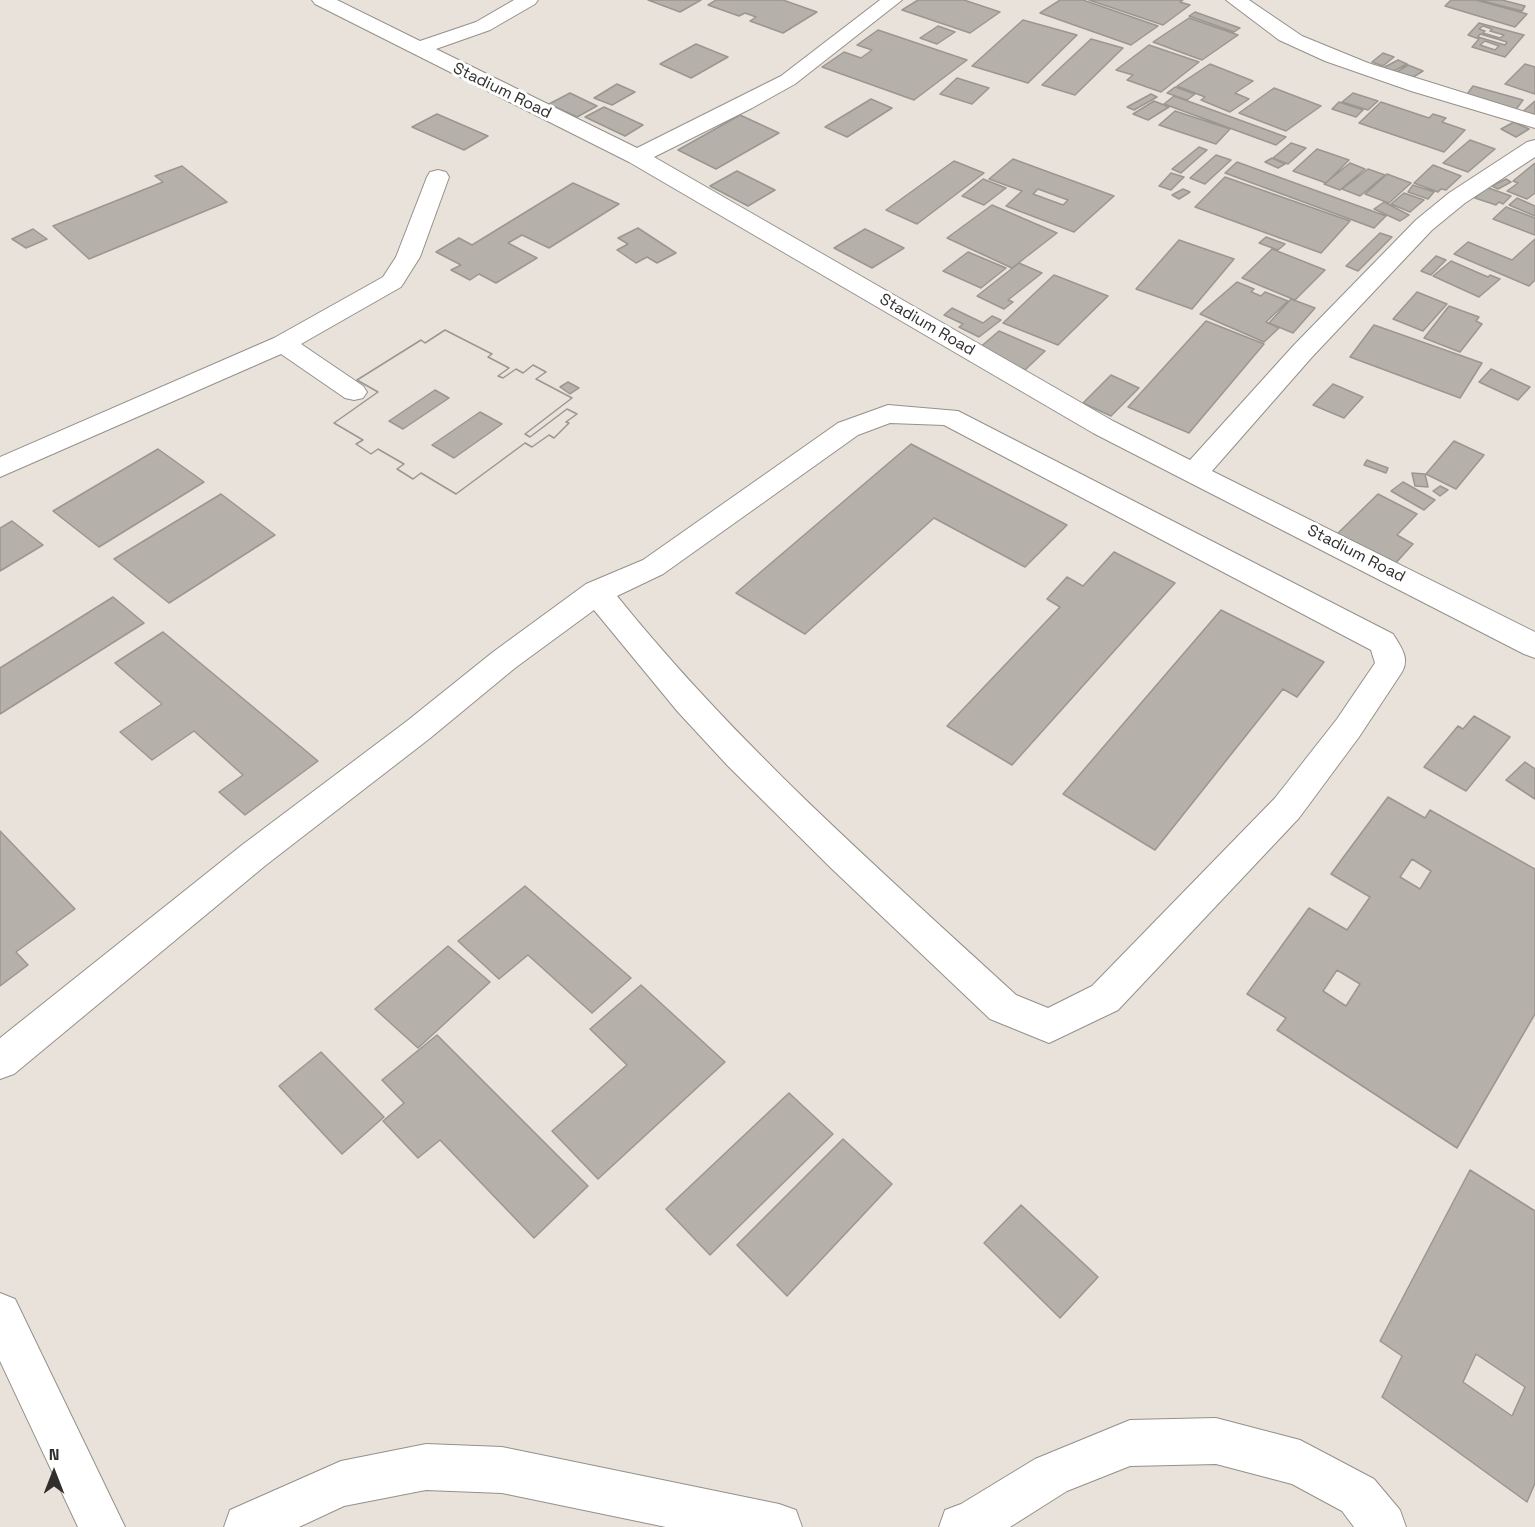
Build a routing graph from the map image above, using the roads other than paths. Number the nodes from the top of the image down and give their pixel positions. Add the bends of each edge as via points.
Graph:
1 (322, 0) edge
2 (528, 0) edge
3 (892, 0) edge
4 (1236, 0) edge
5 (417, 49) junction
6 (1535, 122) edge
7 (1535, 147) edge
8 (637, 158) junction
9 (438, 177) dead end
10 (283, 344) junction
11 (354, 392) dead end
12 (0, 468) edge
13 (1194, 473) junction
14 (597, 592) junction
15 (1535, 646) edge
16 (0, 1061) edge
17 (0, 1314) edge
18 (102, 1527) edge
19 (247, 1527) edge
20 (779, 1527) edge
21 (962, 1527) edge
22 (1383, 1527) edge

1 - 5 street, Stadium Road
2 - 5 street via 483,26
3 - 8 street via 788,80
4 - 6 street via 1302,45
5 - 8 street, Stadium Road
7 - 13 street via 1456,198 1424,225 1303,351
8 - 13 street, Stadium Road via 1103,427
9 - 10 street via 408,257 392,282
10 - 11 street
10 - 12 street
13 - 15 street, Stadium Road
14 - 14 street via 630,636 755,773 1003,1007 1049,1026 1105,998 1287,808 1348,728 1390,664 1382,642 949,417 888,414 848,429 653,567
14 - 16 street via 254,855
17 - 18 street
19 - 20 street via 341,1484 426,1467 502,1470
21 - 22 street via 1051,1475 1130,1443 1216,1442 1300,1463 1358,1495

